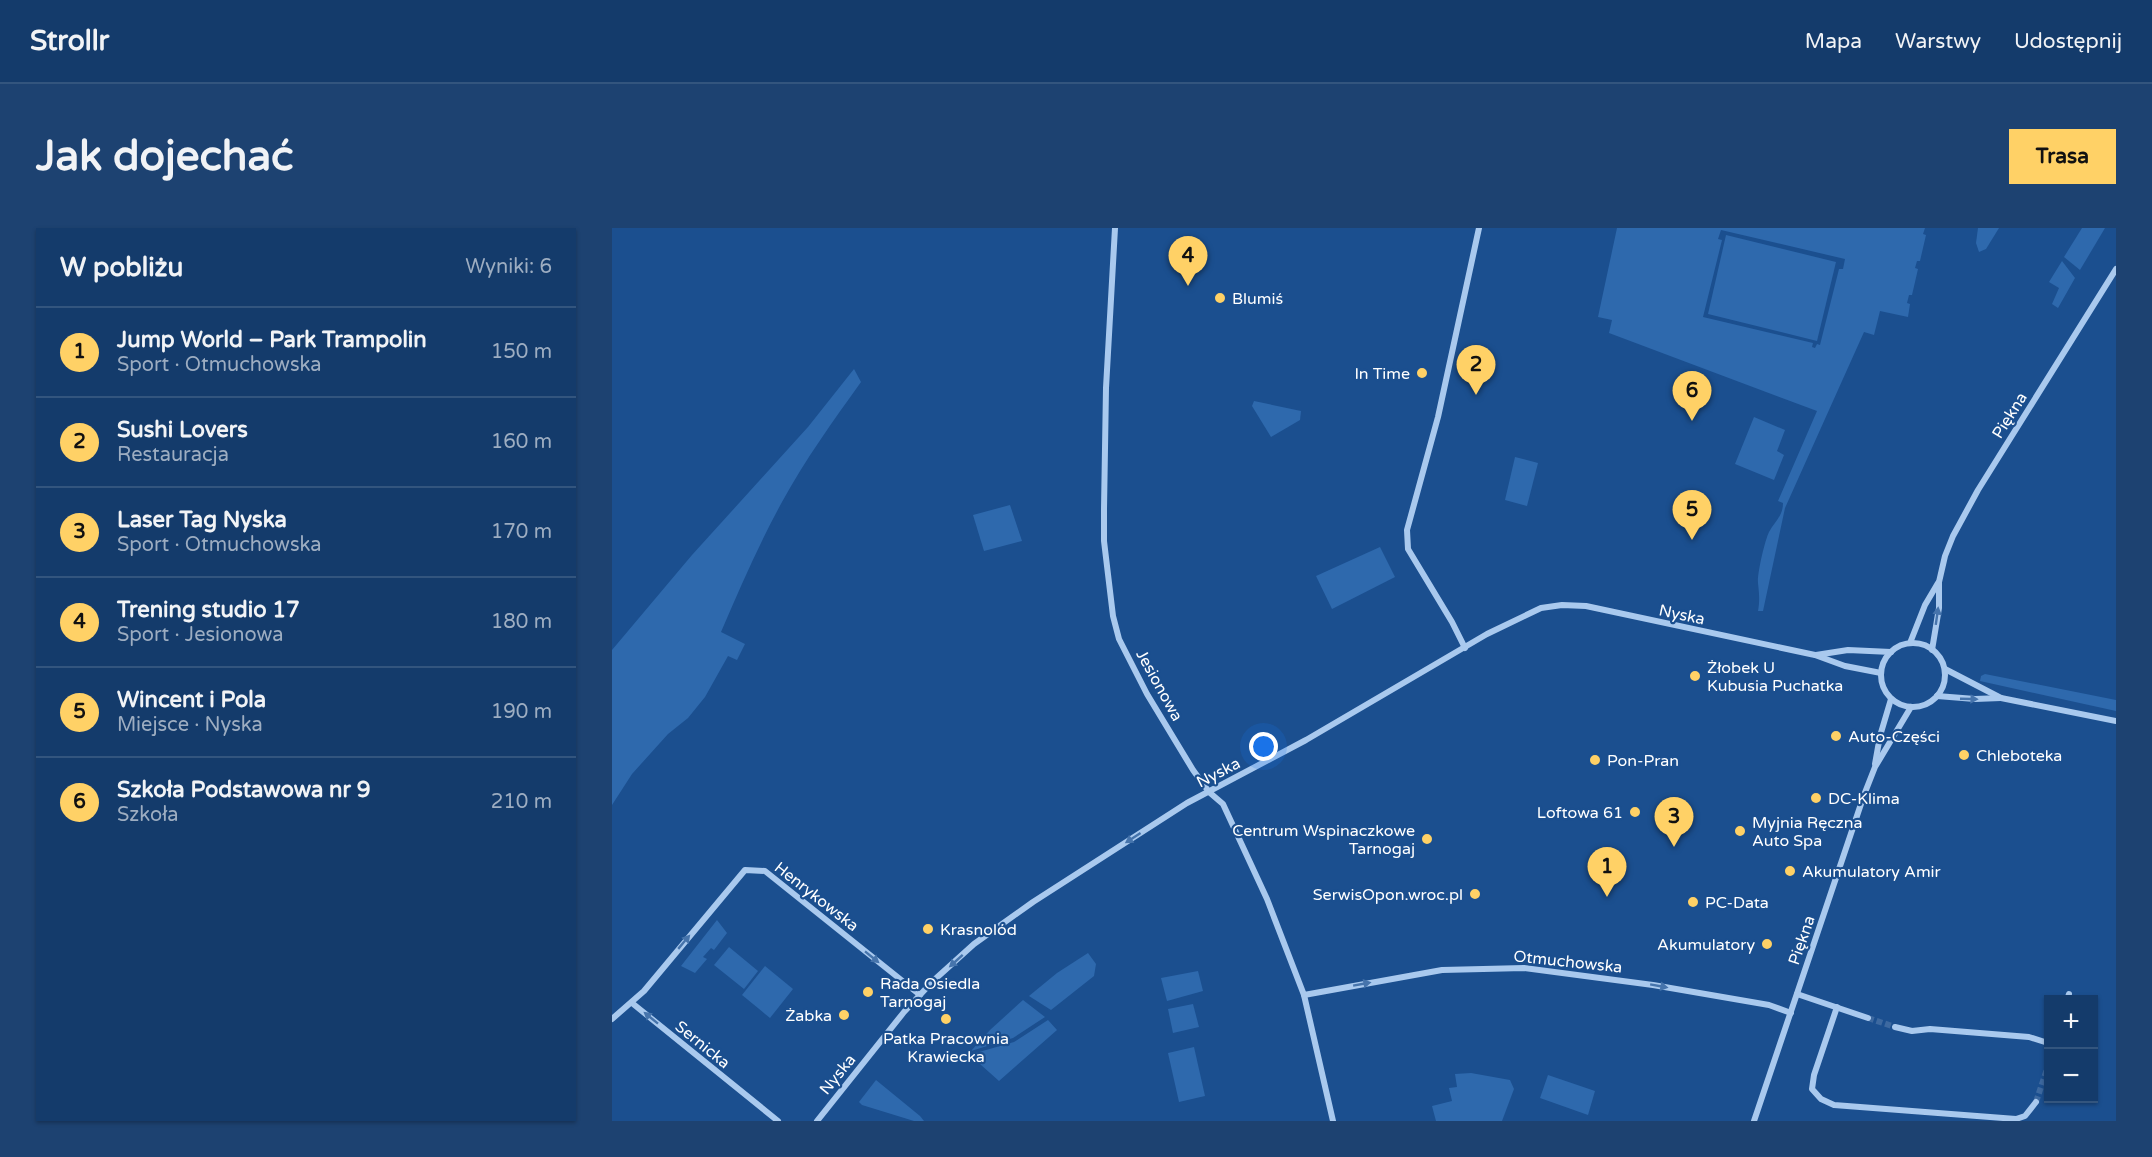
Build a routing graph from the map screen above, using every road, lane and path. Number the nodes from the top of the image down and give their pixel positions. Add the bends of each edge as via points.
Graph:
1 (1115, 228) edge
2 (1479, 228) edge
3 (2116, 269) edge
4 (1939, 582) junction
5 (1910, 643) junction
6 (1465, 648) junction
7 (1932, 650) junction
8 (1891, 652) junction
9 (1815, 655) junction
10 (1945, 669) junction
11 (1881, 673) junction
12 (1937, 696) junction
13 (2001, 698) junction
14 (1891, 699) junction
15 (1911, 707) junction
16 (2116, 721) edge
17 (1875, 767) junction
18 (1209, 792) junction
19 (1797, 994) junction
20 (920, 995) junction
21 (1304, 995) junction
22 (632, 1003) junction
23 (1837, 1007) junction
24 (1791, 1013) junction
25 (1868, 1018) tunnel mouth
26 (612, 1019) edge
27 (1895, 1027) tunnel mouth
28 (2044, 1042) edge
29 (2036, 1102) tunnel mouth
30 (778, 1121) edge
31 (817, 1121) edge
32 (1333, 1121) edge
33 (1754, 1121) edge

1 - 18 street, Jesionowa via 1104,509 1113,616 1119,639 1147,694
2 - 6 street via 1438,417 1407,531 1408,549
3 - 4 street, Piękna via 1978,490 1953,536
4 - 5 street, Piękna
7 -> 4 street, Piękna
5 - 7 street
5 - 8 street
6 - 9 street, Nyska via 1542,608 1576,604
6 - 18 street, Nyska
7 - 10 street
8 - 9 street, Nyska via 1848,650
8 - 11 street
9 - 11 street, Nyska
10 - 12 street via 1944,684
10 - 13 street
11 - 14 street via 1882,684
12 -> 13 street
12 - 15 street via 1927,704
13 - 16 street
14 - 15 street
14 - 17 street, Piękna
15 - 17 street, Piękna
17 - 19 street, Piękna
18 -> 20 street, Nyska via 1033,902 974,944
18 - 21 street, Jesionowa via 1223,804 1267,899
19 - 23 street
19 - 24 street, Piękna
22 -> 20 street, Henrykowska via 745,870 765,871
20 - 31 street, Nyska
21 -> 24 street, Otmuchowska via 1442,969 1524,968 1644,983 1769,1005
21 - 32 street, Jesionowa
22 - 26 street
30 -> 22 street, Sernicka
23 - 25 street
23 - 29 street via 1814,1075 1812,1089 1821,1099 1834,1105 2016,1119 2025,1116
24 - 33 street, Piękna
27 - 28 street via 2029,1037

